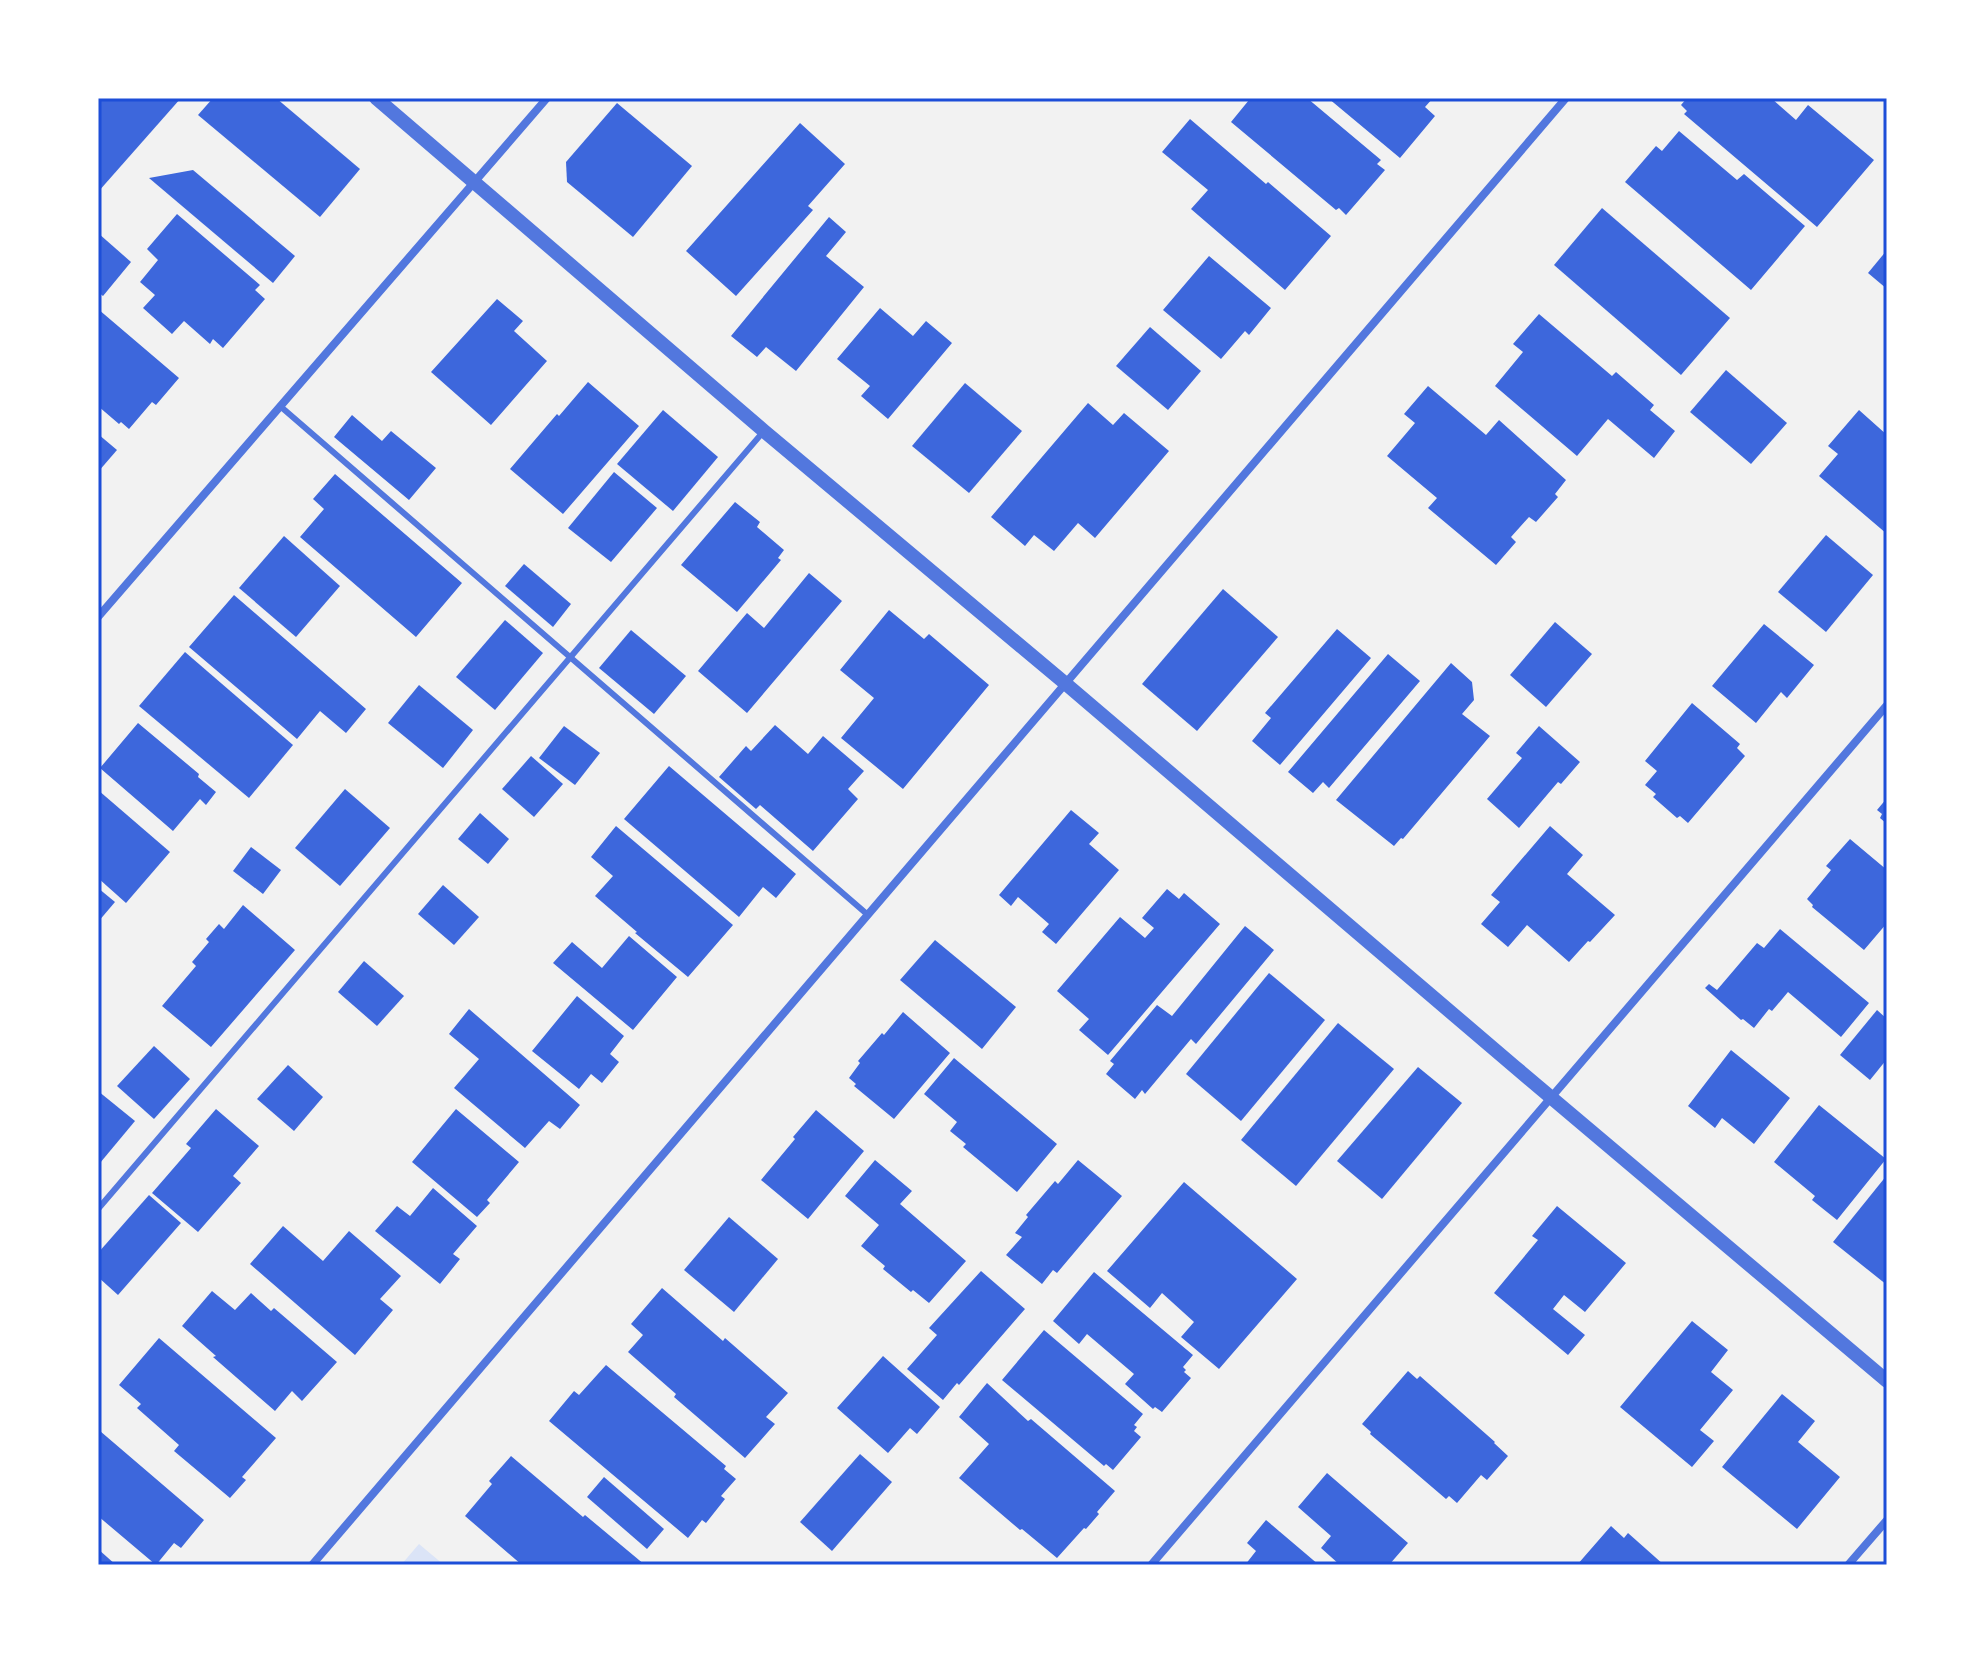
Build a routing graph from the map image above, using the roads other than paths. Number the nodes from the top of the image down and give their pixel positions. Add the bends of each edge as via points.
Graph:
1 (376, 98) edge
2 (547, 98) edge
3 (1566, 98) edge
4 (475, 181) junction
5 (280, 406) junction
6 (764, 431) junction
7 (98, 617) edge
8 (570, 658) junction
9 (1066, 684) junction
10 (1887, 705) edge
11 (868, 915) junction
12 (1552, 1098) junction
13 (98, 1209) edge
14 (1887, 1381) edge
15 (1887, 1520) edge
16 (312, 1565) edge
17 (1151, 1565) edge
18 (1848, 1565) edge

1 - 4 street
2 - 4 street
3 - 9 street
4 - 5 street
4 - 6 street
5 - 7 street
5 - 8 lane
6 - 8 lane
6 - 9 street
8 - 11 lane
8 - 13 lane
9 - 11 street
9 - 12 street
10 - 12 street
11 - 16 street
12 - 14 street
12 - 17 street
15 - 18 street

